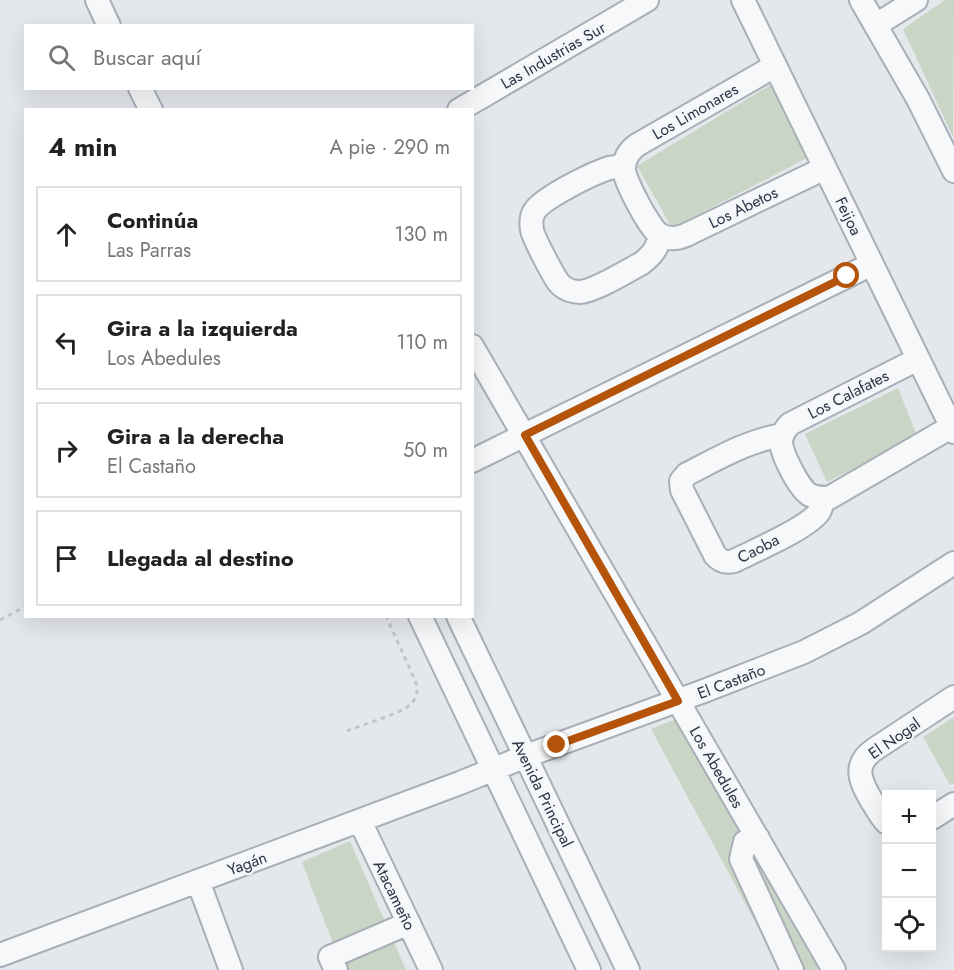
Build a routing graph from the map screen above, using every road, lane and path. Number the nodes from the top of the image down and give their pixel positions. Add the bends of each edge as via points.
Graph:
1 (97, 0) edge
2 (647, 0) edge
3 (743, 0) edge
4 (861, 0) edge
5 (916, 0) edge
6 (108, 24) edge
7 (876, 25) junction
8 (775, 66) junction
9 (142, 90) edge
10 (150, 108) edge
11 (462, 108) edge
12 (951, 157) edge
13 (624, 166) junction
14 (825, 168) junction
15 (660, 235) junction
16 (872, 264) junction
17 (474, 349) edge
18 (918, 359) junction
19 (953, 430) edge
20 (525, 435) junction
21 (782, 435) junction
22 (474, 460) edge
23 (822, 498) junction
24 (699, 522) joint
25 (954, 563) edge
26 (24, 607) edge
27 (387, 618) edge
28 (421, 618) edge
29 (459, 618) edge
30 (0, 620) edge
31 (954, 698) edge
32 (678, 701) junction
33 (347, 731) dead end
34 (526, 756) junction
35 (493, 770) junction
36 (954, 804) edge
37 (936, 815) edge
38 (882, 817) edge
39 (360, 821) junction
40 (758, 838) junction
41 (198, 881) junction
42 (409, 923) junction
43 (0, 955) edge
44 (231, 970) edge
45 (336, 970) edge
46 (431, 970) edge
47 (589, 970) edge
48 (628, 970) edge
49 (792, 970) edge
50 (834, 970) edge

1 - 6 street
2 - 11 street, Las Industrias Sur
3 - 8 street, Feijoa
4 - 7 street
5 - 7 street
7 - 12 street
8 - 13 street, Los Limonares via 637,145
8 - 14 street, Feijoa
9 - 10 street
13 - 15 street via 626,179
13 - 15 street via 592,174 543,202 532,216 533,234 559,284 570,290 589,290 650,257
14 - 15 street, Los Abetos via 686,235
14 - 16 street, Feijoa
16 - 18 street, Feijoa
16 - 20 street
17 - 20 street, Los Abedules
18 - 19 street, Feijoa
18 - 21 street, Los Calafates via 790,424
19 - 23 street via 835,495
20 - 22 street
20 - 32 street, Los Abedules
21 - 23 street via 782,450 798,482 806,492
21 - 24 street, Los Calafates via 752,442 683,477 680,485
23 - 24 street, Caoba via 822,508 808,522 729,562 715,555
25 - 32 street, El Castaño via 824,643
26 - 30 path
27 - 33 path via 415,680 417,695 403,709
28 - 35 street
29 - 34 street, Avenida Principal
31 - 38 street, El Nogal via 864,758 860,779
32 - 34 street, El Castaño
32 - 40 street, Los Abedules
34 - 35 street, El Castaño
34 - 48 street, Avenida Principal
35 - 39 street, Yagán
35 - 47 street
36 - 37 street
39 - 41 street, Yagán
39 - 42 street, Atacameño
40 - 49 street via 744,842 741,859
40 - 50 street, Los Abedules
41 - 43 street, Yagán
41 - 44 street
42 - 45 street via 330,957
42 - 46 street, Atacameño

